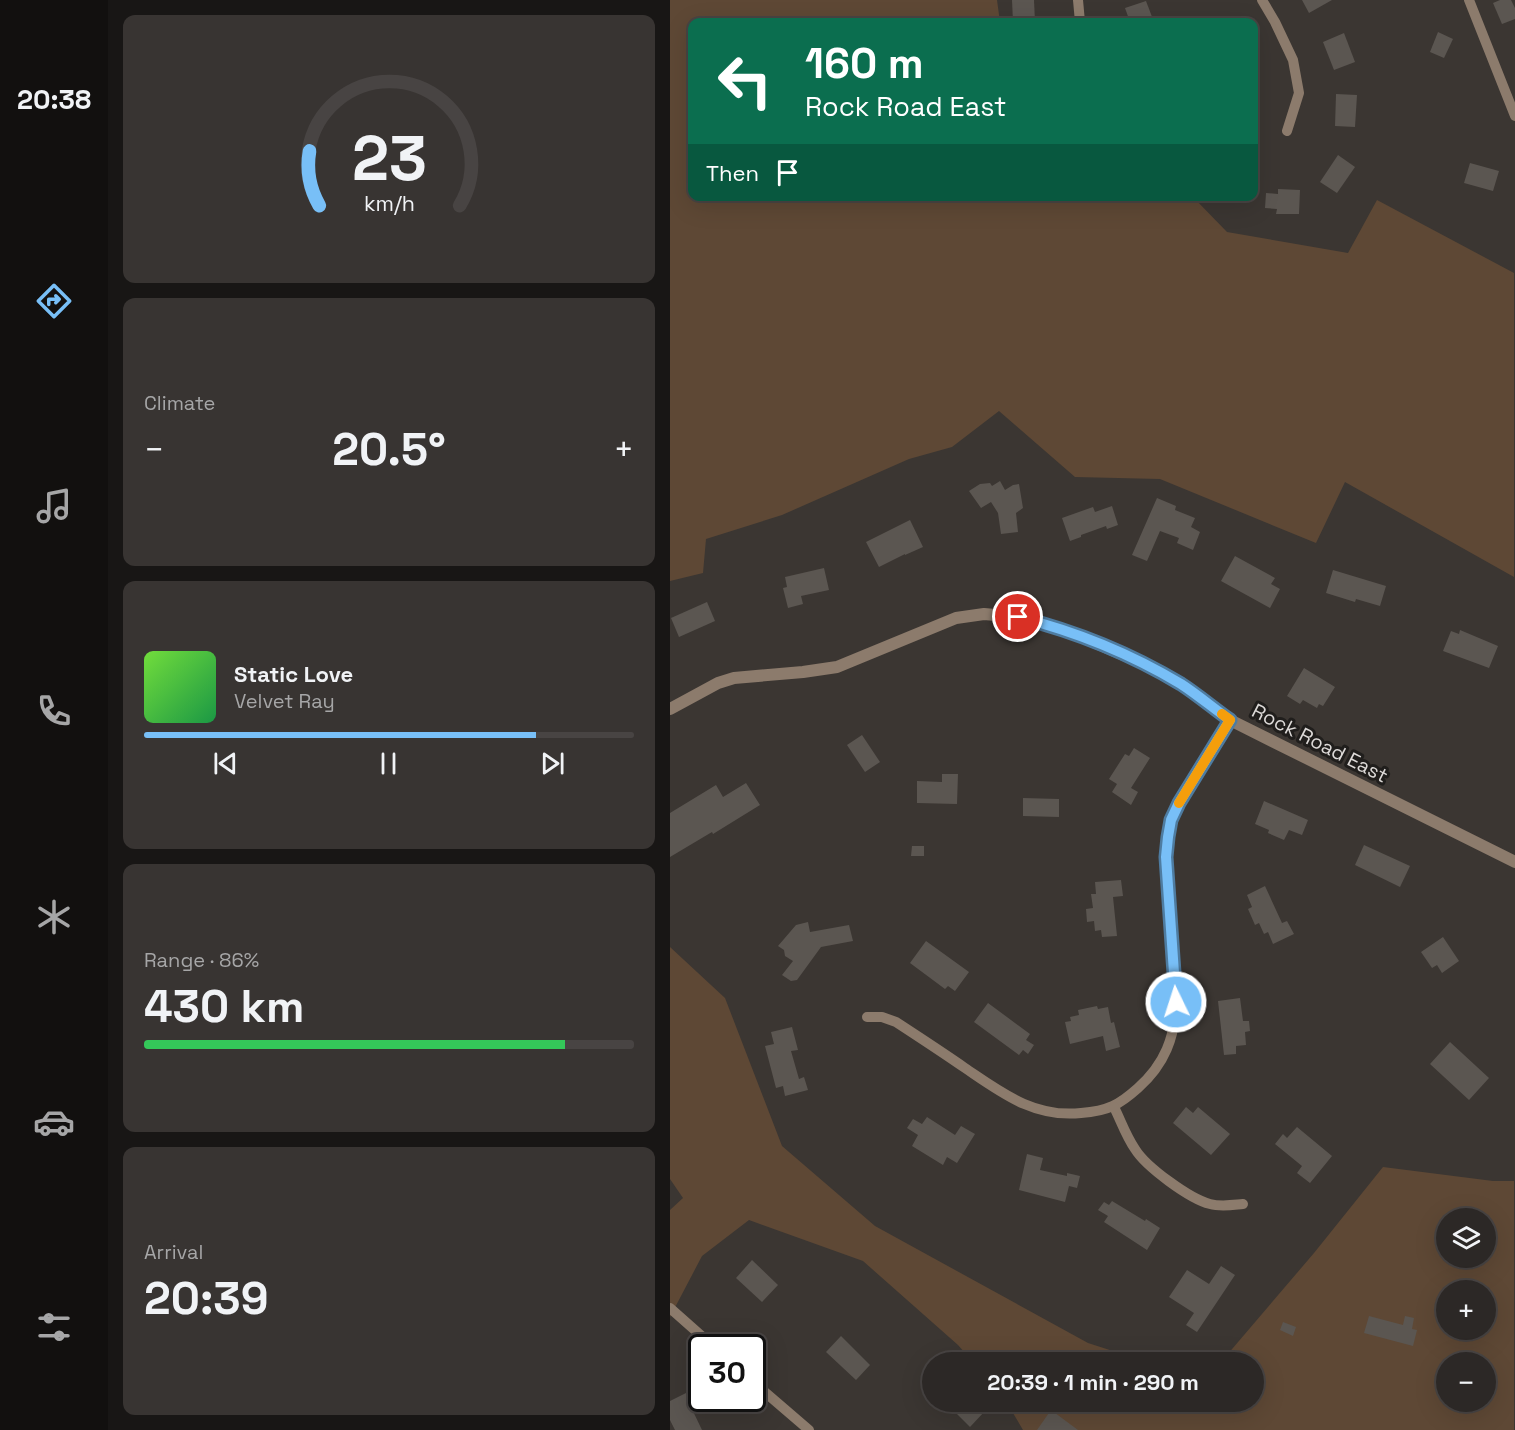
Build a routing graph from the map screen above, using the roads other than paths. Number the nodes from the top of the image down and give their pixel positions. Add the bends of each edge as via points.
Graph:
1 (1078, 0) edge
2 (1262, 0) edge
3 (1469, 0) edge
4 (1080, 18) edge
5 (1514, 116) edge
6 (1286, 130) dead end
7 (670, 709) edge
8 (1230, 720) junction
9 (1514, 862) edge
10 (866, 1017) dead end
11 (1114, 1107) junction
12 (1243, 1204) dead end
13 (670, 1308) edge
14 (699, 1334) edge
15 (766, 1393) edge
16 (809, 1430) edge

1 - 4 street
2 - 6 street via 1293,60 1299,93
3 - 5 street
7 - 8 street, Rock Road East via 734,678 837,667 956,618 985,614 1045,624 1140,662 1182,685
8 - 9 street, Rock Road East
8 - 11 street via 1171,820 1166,857 1176,1002 1172,1036 1153,1072
10 - 11 street via 896,1022 1004,1094 1034,1108 1071,1114
11 - 12 street via 1136,1151 1156,1172 1210,1204
13 - 14 street
15 - 16 street

